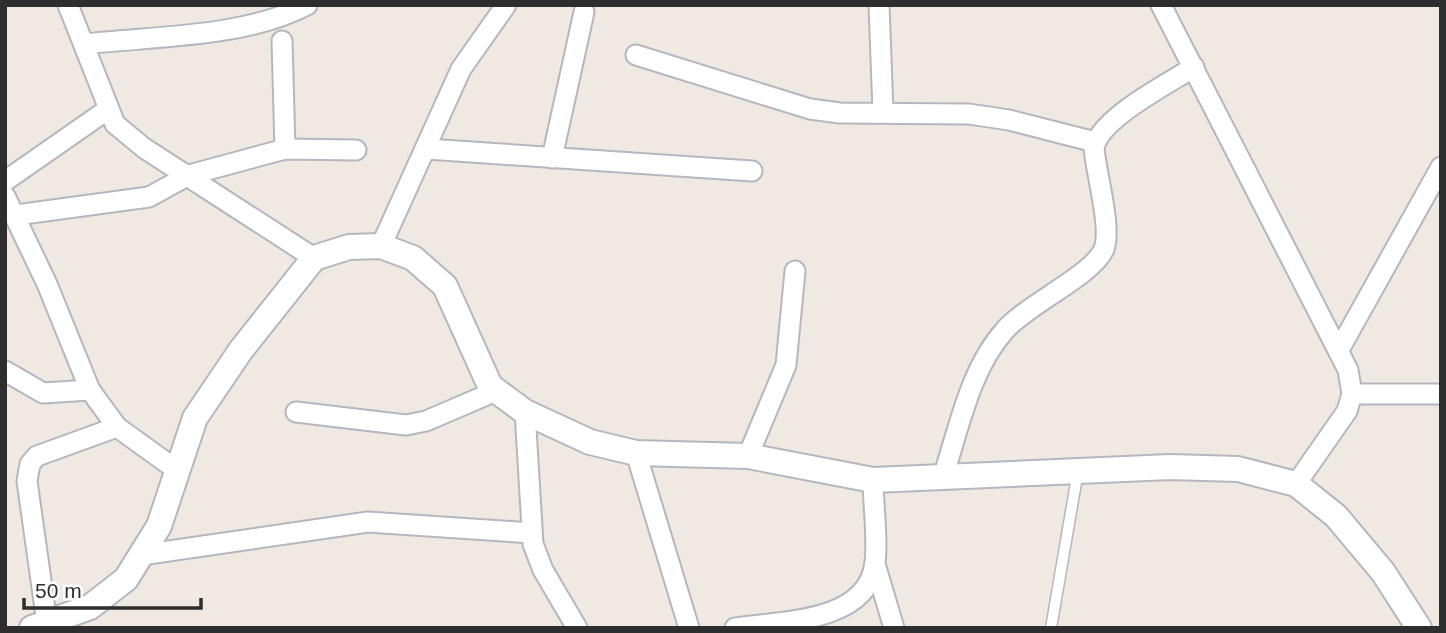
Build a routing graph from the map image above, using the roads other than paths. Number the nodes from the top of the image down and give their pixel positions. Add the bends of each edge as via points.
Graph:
1 (68, 5) edge
2 (307, 5) edge
3 (506, 5) edge
4 (879, 5) edge
5 (1161, 5) edge
6 (584, 12) dead end
7 (282, 41) dead end
8 (84, 44) junction
9 (636, 55) dead end
10 (1194, 67) junction
11 (107, 110) junction
12 (883, 112) junction
13 (1096, 142) junction
14 (285, 149) junction
15 (427, 149) junction
16 (356, 150) dead end
17 (552, 158) junction
18 (1441, 167) edge
19 (752, 171) dead end
20 (189, 175) junction
21 (5, 181) edge
22 (5, 196) edge
23 (16, 215) junction
24 (381, 246) junction
25 (314, 258) junction
26 (795, 271) dead end
27 (1340, 348) junction
28 (5, 371) edge
29 (90, 390) junction
30 (496, 391) junction
31 (1352, 394) junction
32 (1441, 394) edge
33 (296, 412) dead end
34 (524, 412) junction
35 (117, 427) junction
36 (636, 453) junction
37 (748, 456) junction
38 (177, 471) junction
39 (1079, 471) junction
40 (943, 477) junction
41 (873, 480) junction
42 (1296, 484) junction
43 (532, 533) junction
44 (141, 555) junction
45 (874, 564) junction
46 (39, 625) edge
47 (577, 628) edge
48 (689, 628) edge
49 (735, 628) edge
50 (894, 628) edge
51 (1051, 628) edge
52 (1419, 628) edge

1 - 8 street
2 - 8 street via 246,26
3 - 15 street via 461,69
4 - 12 street
5 - 10 street
6 - 17 street
7 - 14 street
8 - 11 street
9 - 12 street via 810,109
10 - 13 street via 1110,122
10 - 27 street
11 - 20 street via 127,136
11 - 21 street
12 - 13 street via 969,114
13 - 40 street via 1104,248 1097,261 1029,307 998,339 976,377
14 - 16 street
14 - 20 street
15 - 17 street
15 - 24 street
17 - 19 street
18 - 27 street
20 - 23 street via 149,197
20 - 25 street
22 - 23 street
23 - 29 street
24 - 25 street via 349,247
24 - 30 street via 413,258 444,286
25 - 38 street via 241,350 195,418
26 - 37 street via 786,365
27 - 31 street
28 - 29 street via 43,393
29 - 35 street
30 - 33 street via 406,425
30 - 34 street
31 - 32 street
31 - 42 street via 1347,411
34 - 36 street via 590,442
34 - 43 street
35 - 38 street
35 - 46 street via 37,456 30,464 27,481
36 - 37 street
36 - 48 street
37 - 41 street
38 - 44 street via 159,526
39 - 40 street
39 - 42 street via 1238,469
39 - 51 lane
40 - 41 street
41 - 45 street
42 - 52 street via 1335,516 1383,572
43 - 44 street via 368,522
43 - 47 street via 543,570
44 - 46 street via 126,579 90,607
45 - 49 street via 864,592 840,611
45 - 50 street

